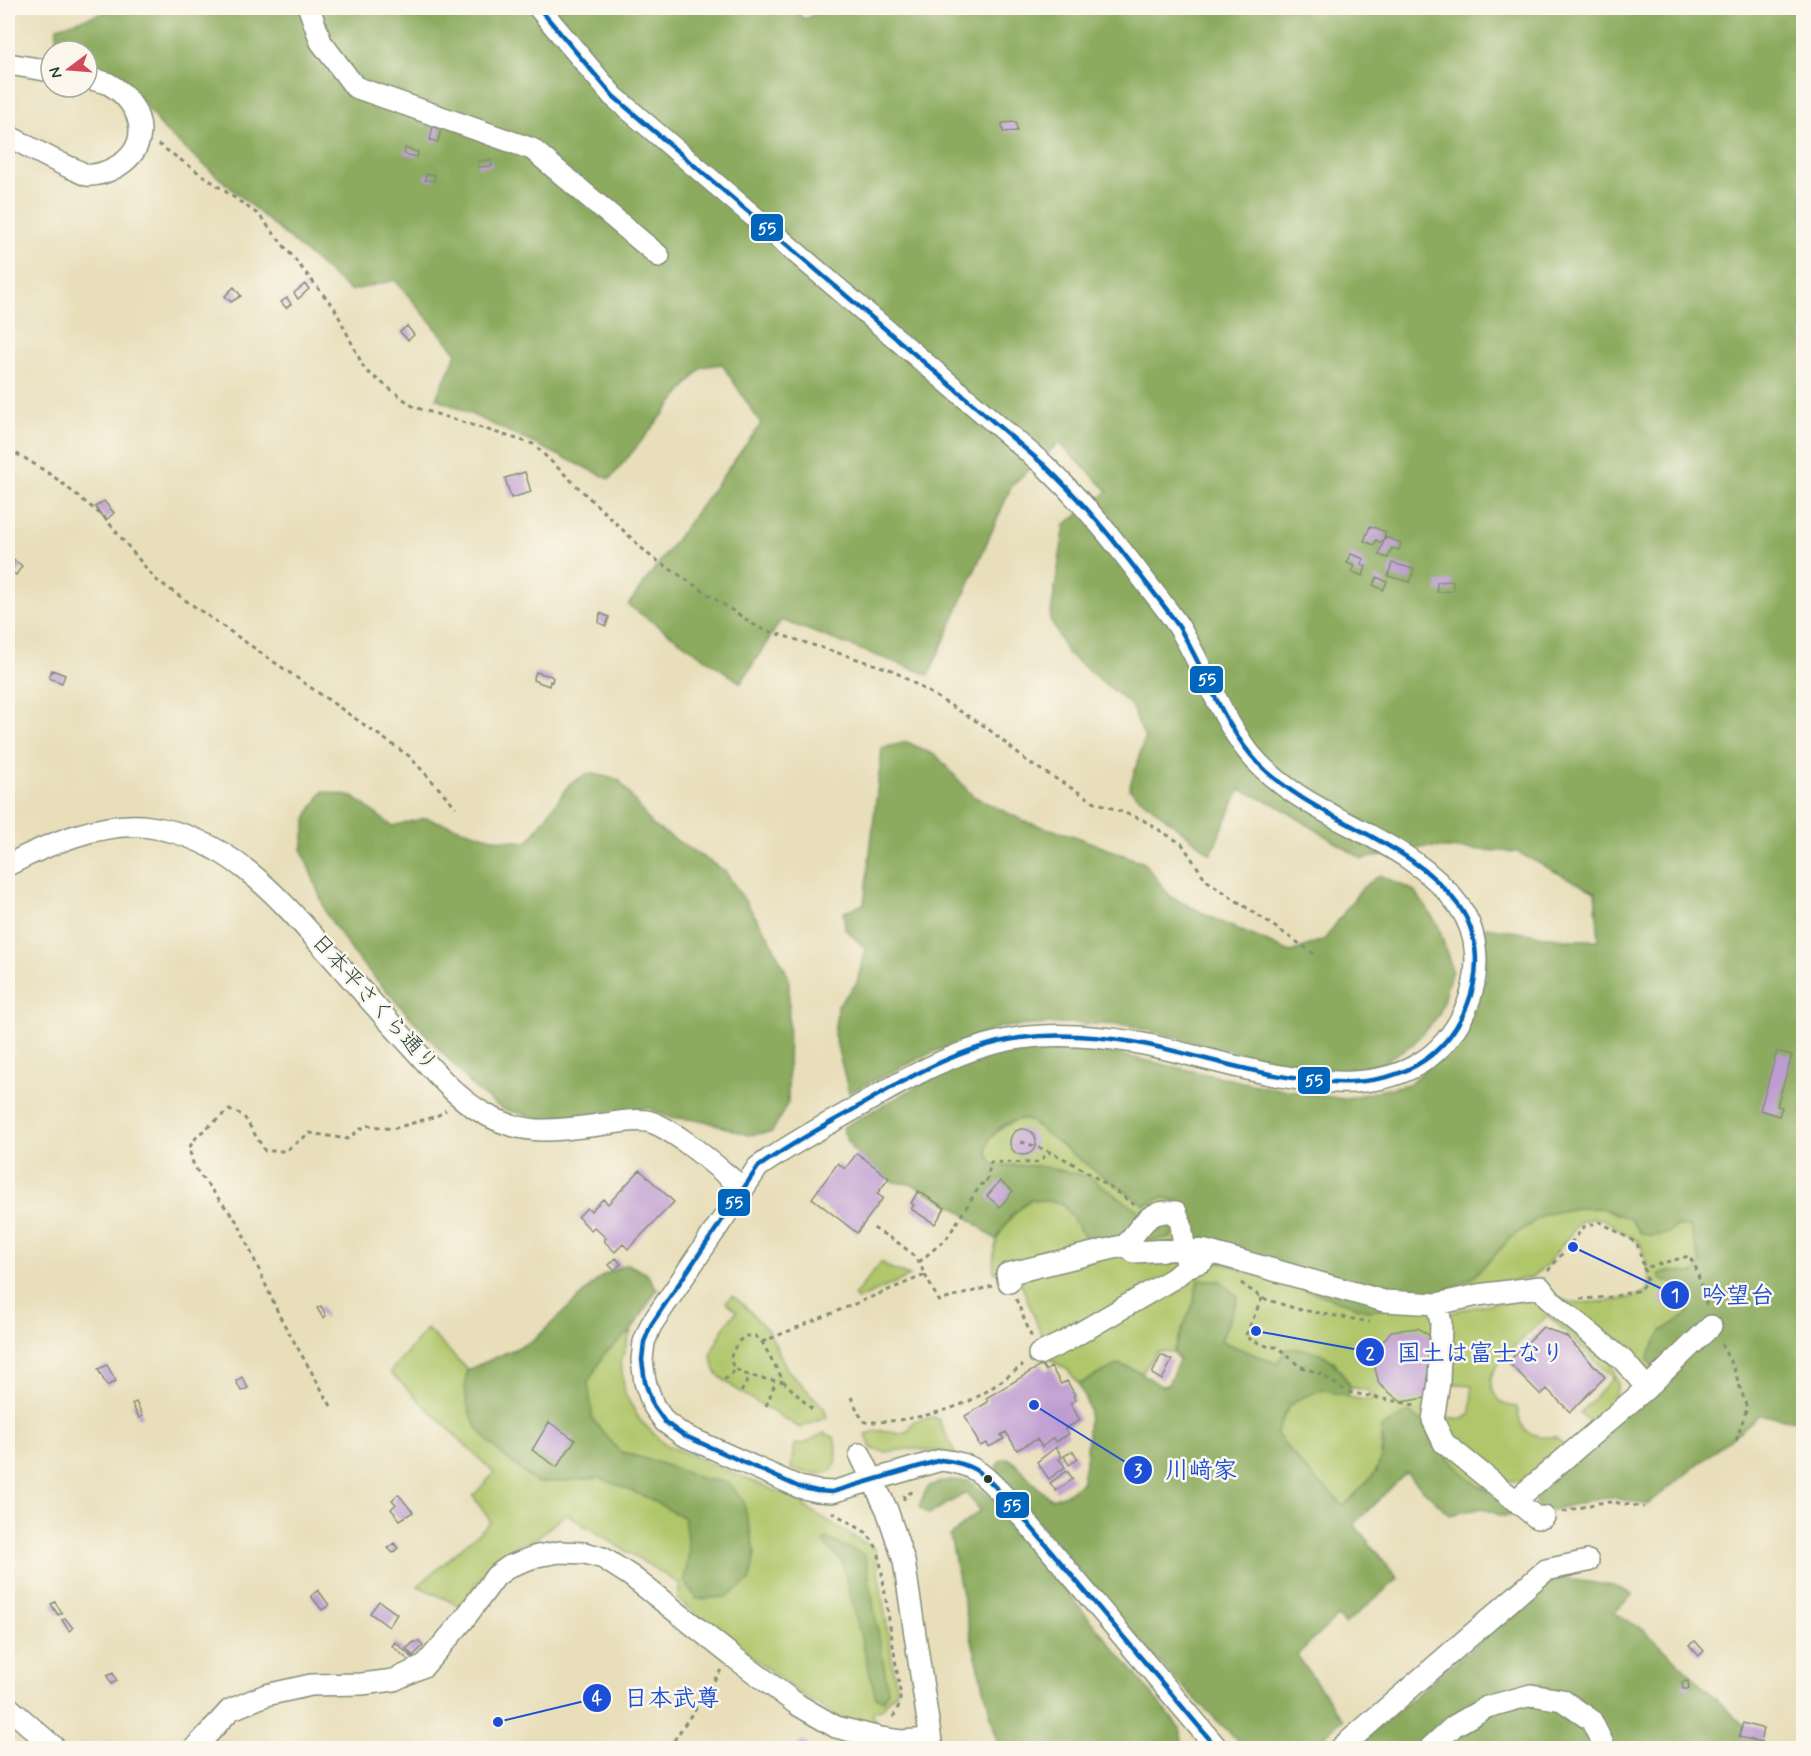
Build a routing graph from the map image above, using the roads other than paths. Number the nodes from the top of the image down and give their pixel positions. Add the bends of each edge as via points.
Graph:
1 (309, 8) edge
2 (539, 8) edge
3 (8, 64) edge
4 (39, 69) edge
5 (99, 81) edge
6 (8, 136) edge
7 (659, 256) dead end
8 (8, 865) edge
9 (743, 1188) junction
10 (1126, 1245) junction
11 (1191, 1259) junction
12 (1009, 1282) road end
13 (1437, 1304) junction
14 (1711, 1326) road end
15 (1038, 1354) road end
16 (1647, 1388) junction
17 (860, 1454) dead end
18 (872, 1479) junction
19 (1515, 1501) junction
20 (1544, 1517) road end
21 (1588, 1561) dead end
22 (8, 1707) edge
23 (931, 1744) edge
24 (55, 1749) edge
25 (195, 1749) edge
26 (1217, 1749) edge
27 (1341, 1749) edge
28 (1430, 1749) edge
29 (1605, 1749) edge

1 - 7 street via 321,42 355,87 532,149
2 - 9 street via 613,96 1079,499 1111,535 1178,626 1243,745 1258,763 1305,801 1430,873 1463,911 1477,953 1476,979 1461,1019 1449,1035 1427,1058 1373,1081 1315,1082 1269,1075 1172,1050 1086,1036 998,1042 937,1064 886,1091 777,1154 758,1167
3 - 4 street
5 - 6 street via 127,97 137,112 141,132 138,147 110,171 88,175
8 - 9 street, 日本平さくら通り via 50,844 114,828 148,826 203,842 248,870 281,899 462,1099 505,1125 525,1130 646,1121 668,1130
9 - 18 street via 651,1325 642,1360 653,1405 665,1422 683,1435 799,1487 832,1492
10 - 11 street via 1134,1252
10 - 11 street via 1150,1215 1163,1210 1176,1212
10 - 12 street via 1007,1274
11 - 13 street via 1206,1251 1374,1299
11 - 15 street via 1174,1278
13 - 16 street via 1540,1287 1551,1301 1623,1360
13 - 19 street via 1441,1323 1439,1382 1433,1420 1444,1443
14 - 16 street
16 - 19 street
17 - 18 street
18 - 23 street via 904,1562
18 - 26 street via 941,1460 978,1470 1009,1501
19 - 20 street via 1538,1518
21 - 27 street via 1546,1570
22 - 24 street
23 - 25 street via 880,1738 836,1727 798,1705 603,1558 560,1552 510,1566 496,1576 424,1666 394,1680 311,1685 267,1695 230,1710
28 - 29 street via 1454,1726 1487,1707 1530,1695 1562,1701 1591,1720

